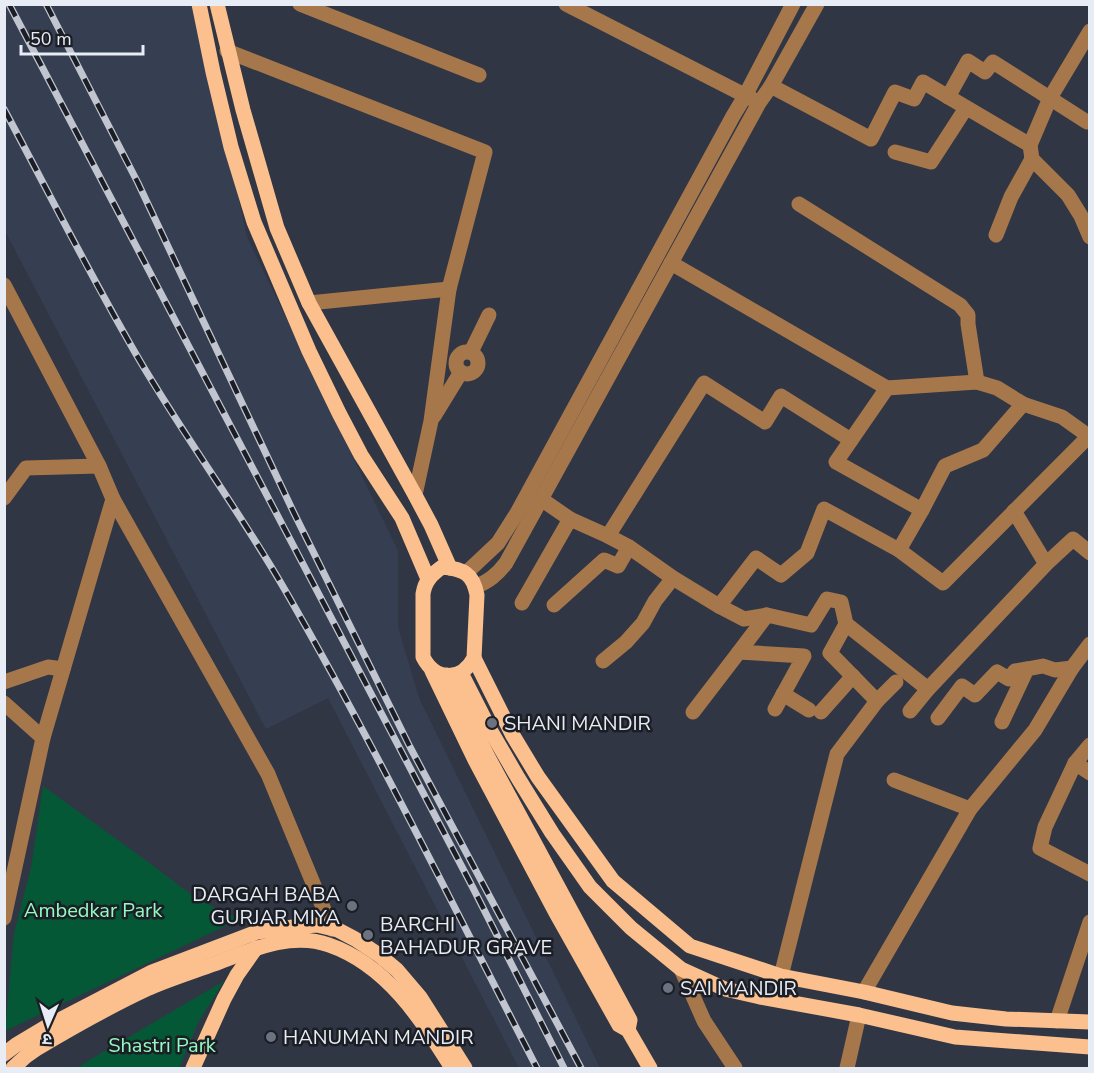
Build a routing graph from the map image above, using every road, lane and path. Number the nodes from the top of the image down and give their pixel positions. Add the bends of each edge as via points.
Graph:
1 (199, 4) edge
2 (217, 4) edge
3 (300, 4) edge
4 (566, 4) edge
5 (793, 4) edge
6 (817, 4) edge
7 (1089, 31) edge
8 (227, 51) junction
9 (479, 75) dead end
10 (771, 86) junction
11 (948, 97) junction
12 (1050, 99) junction
13 (752, 100) junction
14 (966, 108) junction
15 (243, 110) junction
16 (223, 116) junction
17 (1087, 122) dead end
18 (895, 152) dead end
19 (1031, 152) junction
20 (799, 204) dead end
21 (996, 235) dead end
22 (1089, 237) edge
23 (671, 262) junction
24 (4, 285) edge
25 (449, 289) junction
26 (309, 303) junction
27 (489, 315) dead end
28 (977, 382) junction
29 (887, 388) junction
30 (1023, 404) junction
31 (431, 422) junction
32 (1089, 436) edge
33 (851, 440) junction
34 (99, 466) junction
35 (415, 495) junction
36 (4, 498) edge
37 (113, 499) junction
38 (541, 499) junction
39 (922, 510) junction
40 (1014, 511) junction
41 (570, 519) junction
42 (608, 536) junction
43 (629, 547) junction
44 (899, 550) junction
45 (1089, 553) edge
46 (1046, 564) junction
47 (450, 568) junction
48 (466, 573) junction
49 (673, 578) junction
50 (428, 579) junction
51 (476, 586) junction
52 (522, 603) dead end
53 (554, 604) dead end
54 (719, 606) junction
55 (767, 615) junction
56 (846, 624) junction
57 (1089, 644) edge
58 (739, 652) junction
59 (474, 658) junction
60 (603, 661) dead end
61 (1072, 668) junction
62 (63, 669) junction
63 (1027, 669) junction
64 (447, 673) junction
65 (853, 676) junction
66 (4, 681) edge
67 (896, 682) dead end
68 (928, 689) junction
69 (783, 694) junction
70 (877, 701) junction
71 (4, 703) edge
72 (775, 709) dead end
73 (910, 711) dead end
74 (693, 712) dead end
75 (938, 718) dead end
76 (1002, 722) dead end
77 (43, 738) junction
78 (1089, 745) edge
79 (1075, 763) junction
80 (1089, 773) edge
81 (894, 780) dead end
82 (970, 809) junction
83 (1089, 874) edge
84 (4, 918) edge
85 (1089, 922) edge
86 (332, 929) junction
87 (256, 948) junction
88 (681, 969) junction
89 (781, 976) junction
90 (864, 992) junction
91 (859, 1015) junction
92 (1057, 1021) junction
93 (1089, 1023) edge
94 (1089, 1047) edge
95 (4, 1054) edge
96 (13, 1068) edge
97 (193, 1068) edge
98 (452, 1068) edge
99 (465, 1068) edge
100 (650, 1068) edge
101 (735, 1068) edge
102 (847, 1068) edge

1 - 16 main road
2 - 8 main road
3 - 9 street
4 - 13 street
5 - 13 street
6 - 10 street
7 - 12 street
8 - 15 main road
8 - 25 street via 485,152
10 - 11 street via 871,139 895,92 914,99 923,82
10 - 13 street
11 - 12 street via 968,61 984,72 993,62
11 - 14 street
12 - 17 street
12 - 19 street
13 - 23 street
13 - 48 street via 733,116 517,513 498,543
14 - 18 street via 931,162
14 - 19 street
15 - 16 main road
15 - 26 main road via 277,228
16 - 50 main road via 254,222 309,351 361,455 402,518
19 - 21 street
19 - 22 street via 1068,195
20 - 28 street via 960,305 968,315
23 - 29 street
23 - 38 street
24 - 34 street
25 - 26 street
25 - 31 street
26 - 35 main road
27 - 31 street via 471,352 456,358 461,372
28 - 29 street
28 - 30 street via 997,388
29 - 33 street
30 - 32 street via 1062,417
30 - 39 street via 983,450 945,466
31 - 35 street
32 - 40 street
33 - 39 street via 836,462
33 - 42 street via 782,396 765,422 704,383
34 - 36 street via 26,468
34 - 37 street
35 - 47 main road
37 - 62 street
37 - 86 street via 267,774
38 - 41 street
38 - 51 street via 499,573
39 - 44 street
40 - 44 street via 943,583
40 - 46 street
41 - 42 street
41 - 52 street
42 - 43 street
43 - 49 street
43 - 53 street via 618,566 604,560
44 - 54 street via 824,509 807,553 781,575 756,558
45 - 46 street via 1073,539
46 - 68 street
47 - 48 main road
47 - 50 main road via 442,567
48 - 51 main road
49 - 54 street
49 - 60 street via 643,623
50 - 64 main road via 423,594 423,657 427,665
51 - 59 main road
54 - 55 street via 744,619
55 - 56 street via 811,625 827,599 841,602
55 - 58 street
56 - 65 street via 830,653
56 - 68 street
57 - 61 street
58 - 69 street via 804,656
58 - 74 street
59 - 64 main road via 470,666
59 - 89 main road via 538,777 613,880 690,946
61 - 63 street
61 - 82 street via 1035,730
62 - 66 street via 48,667
62 - 77 street
63 - 75 street via 1015,671 1009,679 997,672 975,696 962,686
63 - 76 street
64 - 88 main road via 489,728 590,887 631,928
64 - 100 main road via 630,1020 628,1030
65 - 69 street via 815,711
65 - 70 street
67 - 70 street
68 - 73 street
69 - 72 street
70 - 89 street via 837,754
71 - 77 street
77 - 84 street
78 - 79 street
79 - 80 street
79 - 83 street via 1045,827 1041,848
81 - 82 street
82 - 90 street
85 - 92 street
86 - 95 main road via 317,925 256,932 152,972 46,1027
86 - 99 main road via 356,939 397,970 420,997
87 - 96 main road via 150,988 36,1049
87 - 97 main road via 237,975
87 - 98 main road via 305,941 327,944 356,958 388,981
88 - 91 main road via 725,989
88 - 101 street via 704,1021
89 - 90 main road
90 - 92 main road via 952,1013
91 - 94 main road via 955,1037
91 - 102 street
92 - 93 main road

